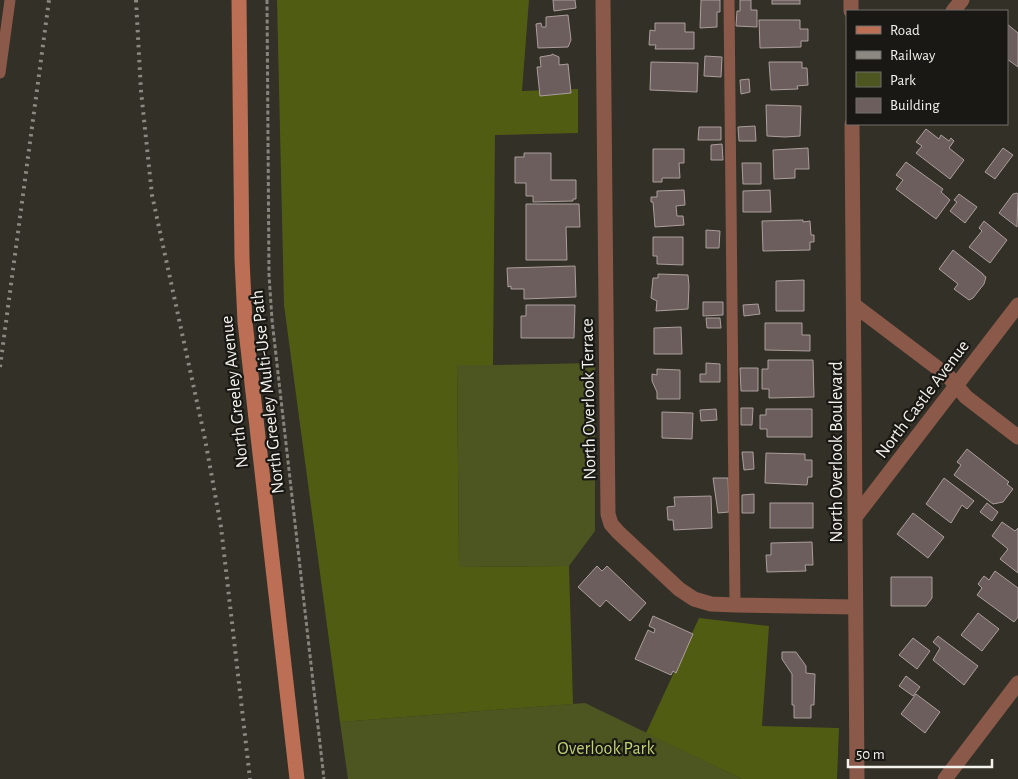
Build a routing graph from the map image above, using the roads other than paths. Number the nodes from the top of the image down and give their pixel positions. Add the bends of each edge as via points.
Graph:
1 (10, 0) edge
2 (239, 0) edge
3 (603, 0) edge
4 (729, 0) edge
5 (962, 0) edge
6 (954, 10) edge
7 (0, 73) edge
8 (852, 125) edge
9 (854, 305) junction
10 (1018, 305) edge
11 (956, 386) junction
12 (1018, 437) edge
13 (856, 516) junction
14 (735, 605) junction
15 (855, 607) junction
16 (1018, 683) edge
17 (298, 779) edge
18 (857, 779) edge
19 (944, 779) edge

1 - 7 lane
2 - 17 main road, North Greeley Avenue via 245,322
3 - 14 street, North Overlook Terrace via 608,514 618,532 678,589 711,604
4 - 14 lane
5 - 6 street
8 - 9 street, North Overlook Boulevard
9 - 11 street via 948,376
9 - 13 street, North Overlook Boulevard
10 - 11 street, North Castle Avenue
11 - 12 street
11 - 13 street, North Castle Avenue
13 - 15 street, North Overlook Boulevard
14 - 15 street, North Overlook Terrace
15 - 18 street, North Overlook Boulevard
16 - 19 street

